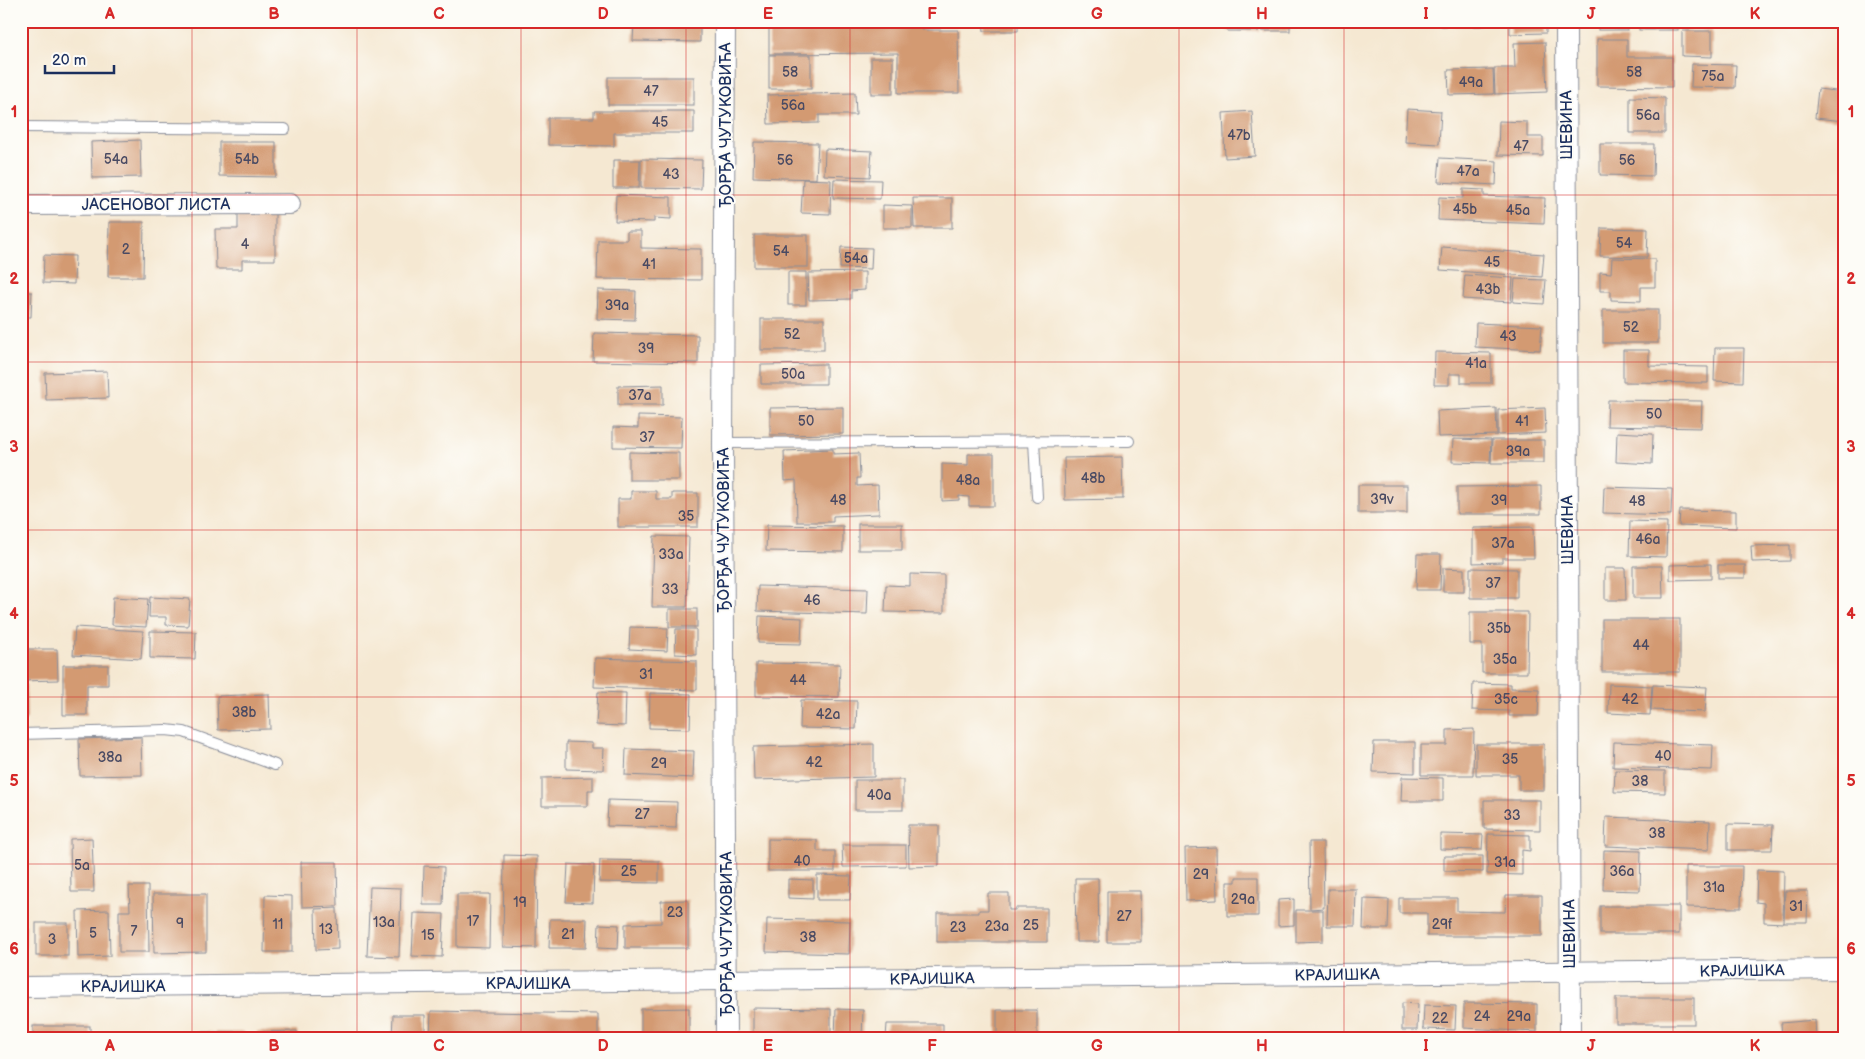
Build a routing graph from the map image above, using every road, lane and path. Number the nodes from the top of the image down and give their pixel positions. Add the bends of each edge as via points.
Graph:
1 (725, 21) edge
2 (1566, 21) edge
3 (21, 127) edge
4 (285, 129) dead end
5 (290, 204) dead end
6 (21, 205) edge
7 (1129, 441) dead end
8 (1034, 442) junction
9 (723, 443) junction
10 (1037, 497) dead end
11 (21, 734) edge
12 (275, 764) dead end
13 (1844, 969) edge
14 (1570, 972) junction
15 (726, 981) junction
16 (21, 987) edge
17 (726, 1038) edge
18 (1570, 1038) edge

1 - 9 street, ЂОРЂА ЧУТУКОВИЋА
2 - 14 street, ШЕВИНА
3 - 4 lane
5 - 6 street, ЈАСЕНОВОГ ЛИСТА
7 - 8 lane
8 - 9 lane
8 - 10 lane
9 - 15 street, ЂОРЂА ЧУТУКОВИЋА
11 - 12 lane via 184,732
13 - 14 street, КРАЈИШКА
14 - 15 street, КРАЈИШКА
14 - 18 street, ШЕВИНА
15 - 16 street, КРАЈИШКА
15 - 17 street, ЂОРЂА ЧУТУКОВИЋА

